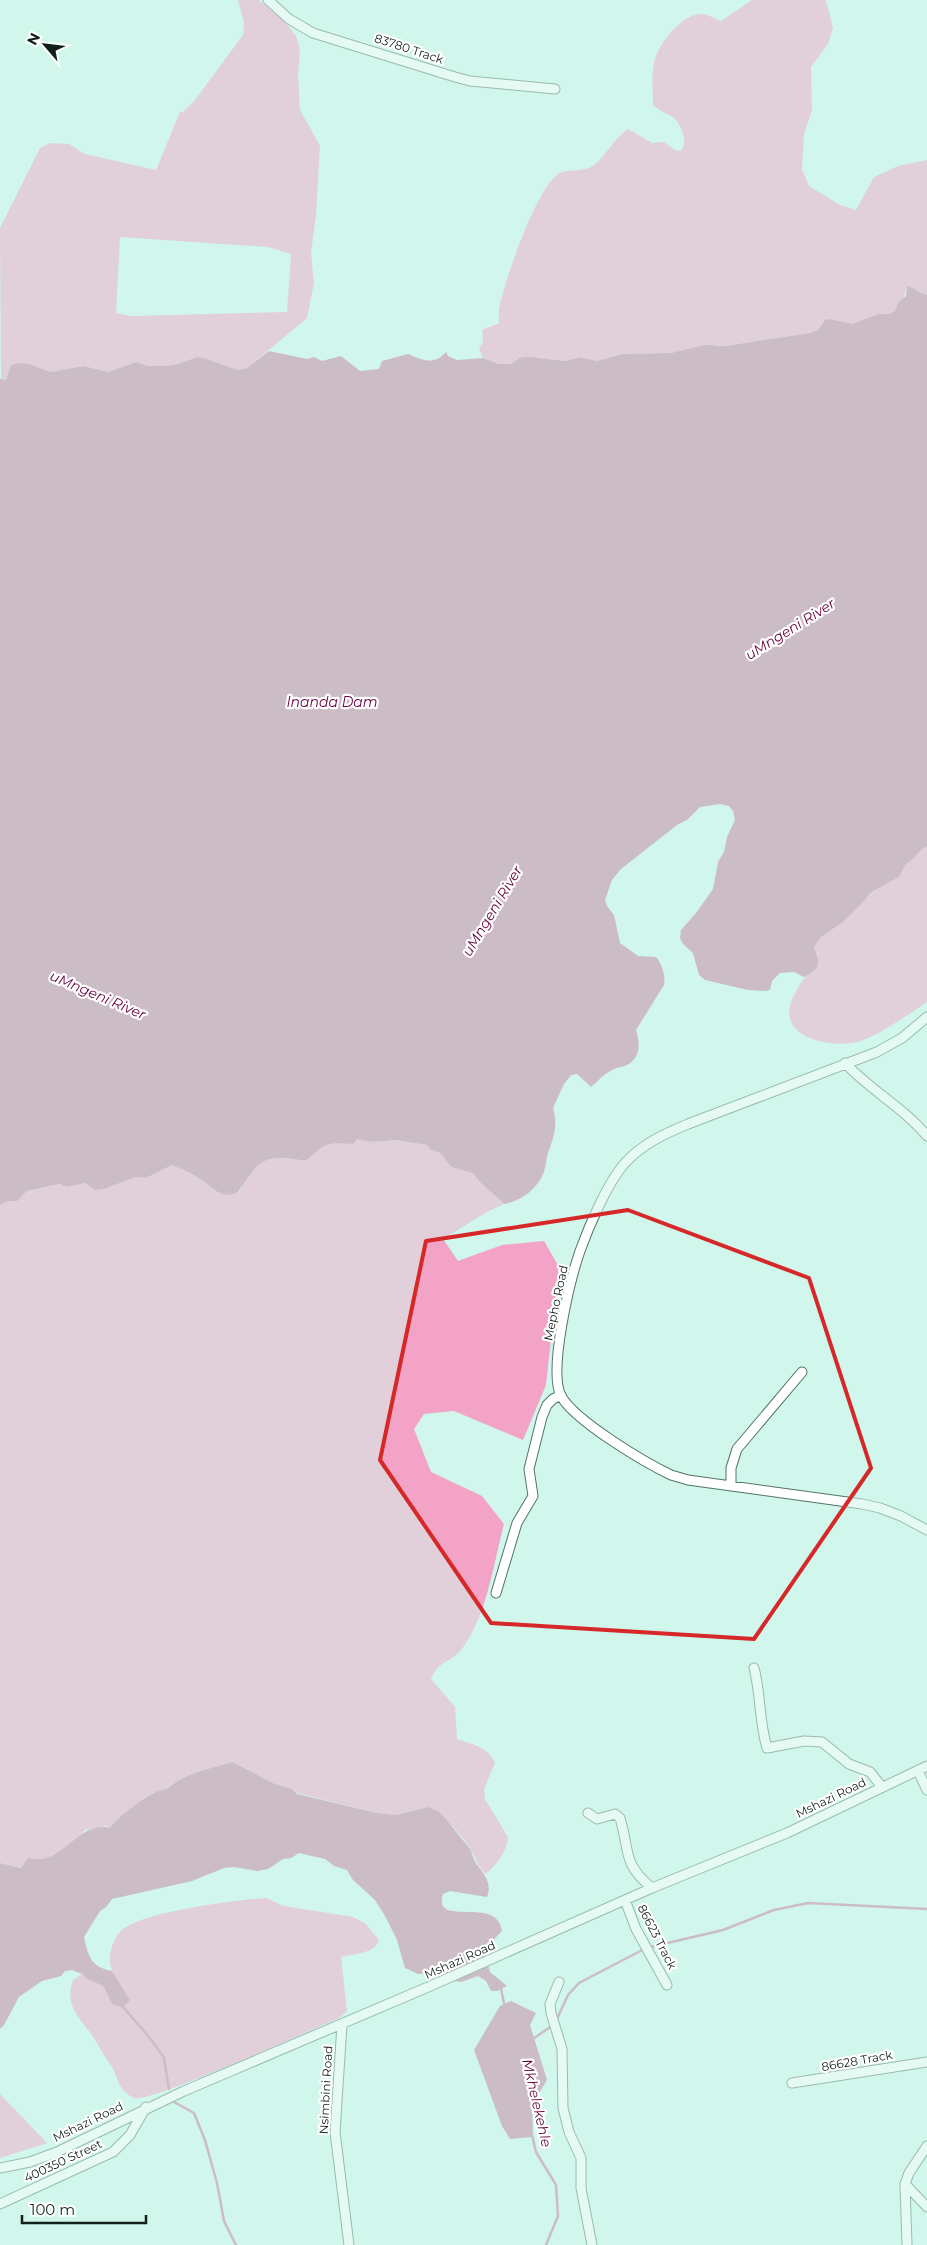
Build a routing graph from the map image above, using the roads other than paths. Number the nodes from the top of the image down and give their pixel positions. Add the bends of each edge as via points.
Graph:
1 (268, 0) edge
2 (555, 89) dead end
3 (927, 1017) edge
4 (845, 1064) junction
5 (927, 1136) edge
6 (802, 1372) dead end
7 (561, 1395) junction
8 (731, 1486) junction
9 (927, 1530) edge
10 (496, 1593) dead end
11 (754, 1668) dead end
12 (927, 1766) edge
13 (918, 1771) junction
14 (882, 1787) junction
15 (927, 1790) edge
16 (588, 1812) dead end
17 (652, 1888) junction
18 (625, 1900) junction
19 (559, 1982) dead end
20 (667, 1985) dead end
21 (342, 2024) junction
22 (927, 2062) edge
23 (792, 2083) dead end
24 (146, 2107) junction
25 (927, 2146) edge
26 (0, 2168) edge
27 (906, 2184) junction
28 (0, 2204) edge
29 (927, 2207) edge
30 (349, 2245) edge
31 (592, 2245) edge
32 (907, 2245) edge

1 - 2 street, 83780 Track via 289,19 313,33 455,78
3 - 4 street, Mepho Road via 902,1038
4 - 5 street
4 - 7 street, Mepho Road via 660,1136 637,1150 623,1165 608,1189 580,1250 557,1361
6 - 8 street via 737,1449 731,1468
7 - 8 street, Mepho Road via 586,1422 660,1470 688,1480
7 - 10 street via 547,1405 542,1418 529,1469 533,1496 517,1523
8 - 9 street, Mepho Road via 880,1508
11 - 14 street via 767,1748 804,1741 822,1742 850,1764 870,1772
12 - 13 street, Mshazi Road
13 - 14 street, Mshazi Road
13 - 15 street
14 - 17 street, Mshazi Road via 787,1833
16 - 17 street via 597,1819 615,1814 620,1818 633,1871
17 - 18 street, Mshazi Road
18 - 20 street, 86623 Track via 636,1929
18 - 21 street, Mshazi Road
19 - 31 street via 550,2004 562,2050 563,2108 581,2158 581,2188
21 - 24 street, Mshazi Road
21 - 30 street, Nsimbini Road via 335,2132
22 - 23 street, 86628 Track
24 - 26 street, Mshazi Road via 57,2152
24 - 28 street, 400350 Street via 130,2135 113,2152
25 - 27 street via 909,2173
27 - 29 street
27 - 32 street

